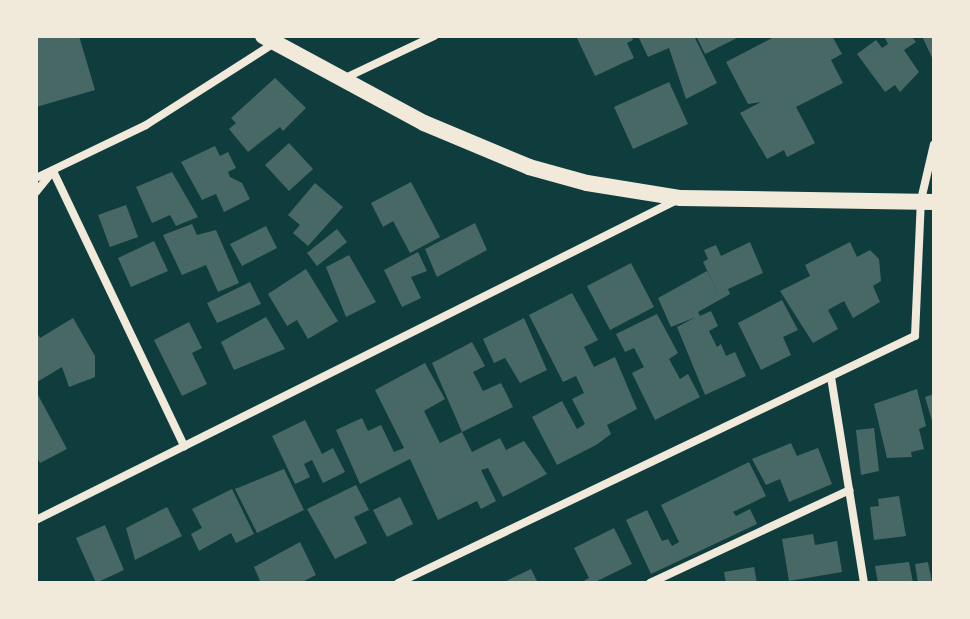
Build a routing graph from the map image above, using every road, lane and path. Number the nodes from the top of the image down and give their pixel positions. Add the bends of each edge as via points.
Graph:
1 (434, 36) edge
2 (269, 40) edge
3 (342, 79) junction
4 (934, 144) edge
5 (53, 171) junction
6 (36, 178) edge
7 (36, 192) edge
8 (681, 198) junction
9 (928, 201) edge
10 (831, 377) junction
11 (184, 446) junction
12 (849, 490) junction
13 (36, 520) edge
14 (398, 583) edge
15 (650, 583) edge
16 (864, 583) edge

1 - 3 street
2 - 3 main road
2 - 5 street via 146,125
3 - 8 main road via 424,123 529,167 587,183
4 - 9 street
5 - 6 street
5 - 7 street
5 - 11 street
8 - 9 main road
8 - 11 street
9 - 10 street via 915,336
10 - 12 street
10 - 14 street
11 - 13 street
12 - 15 street
12 - 16 street

